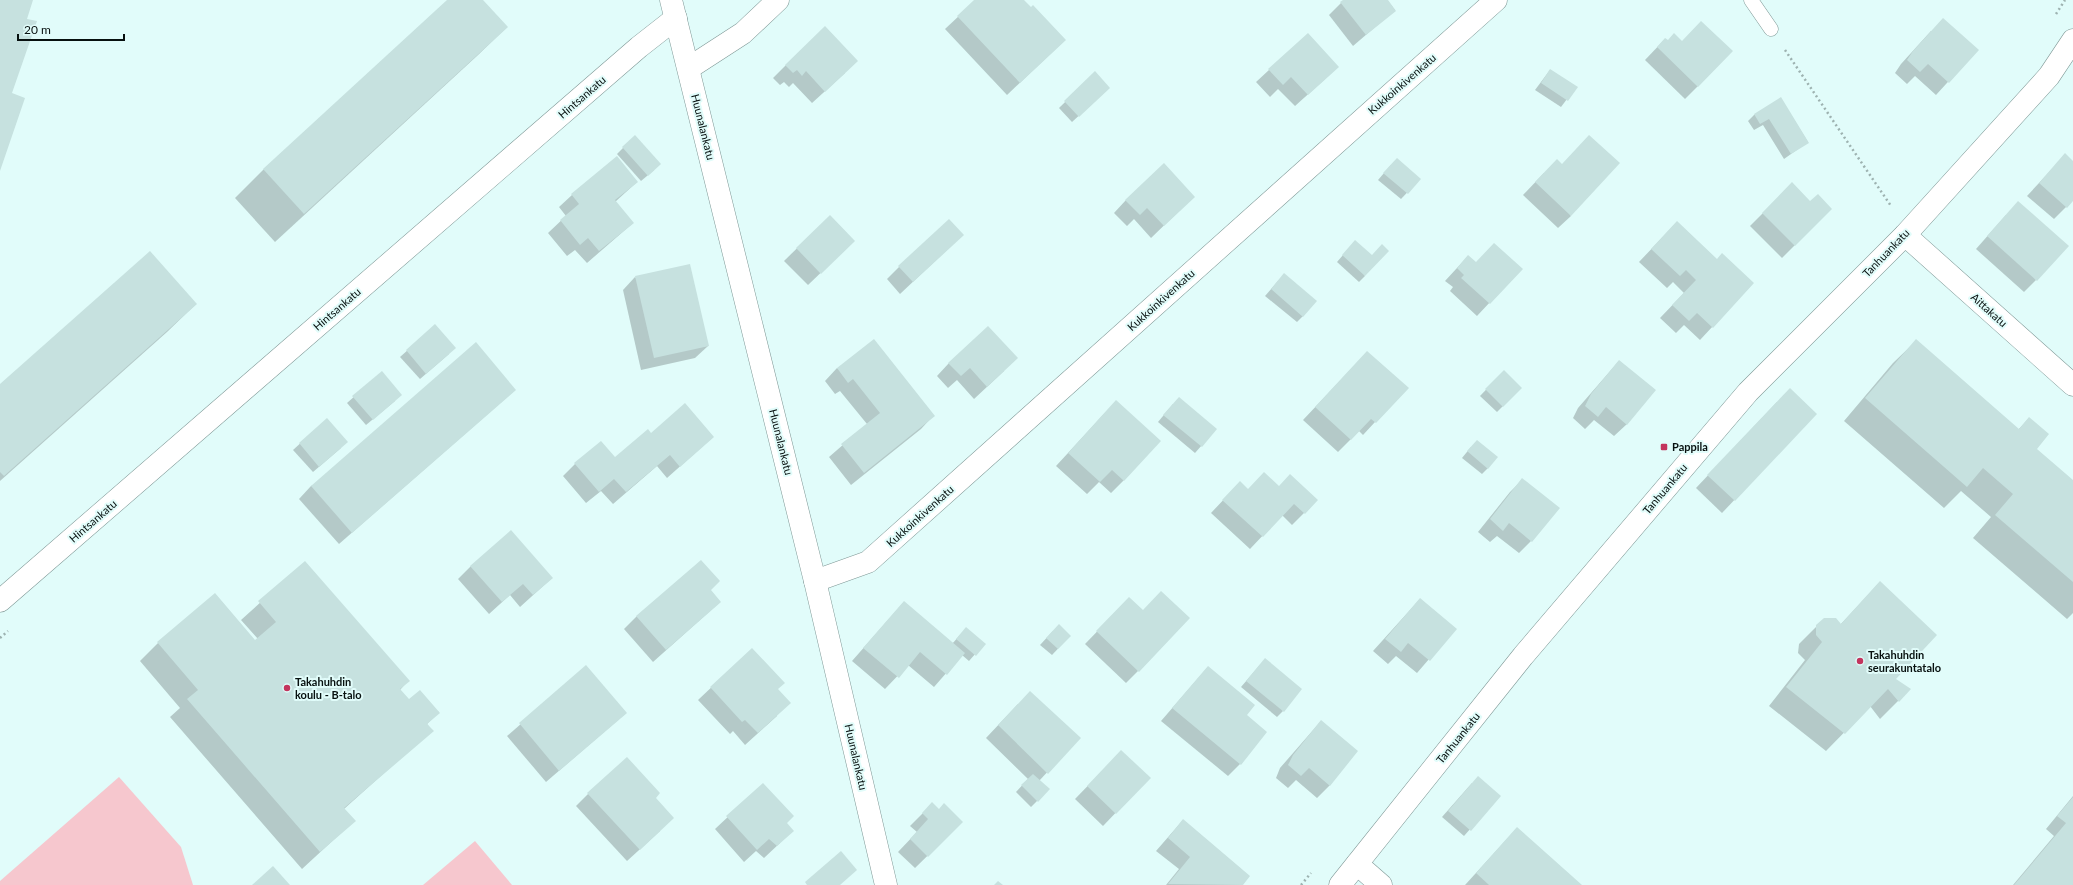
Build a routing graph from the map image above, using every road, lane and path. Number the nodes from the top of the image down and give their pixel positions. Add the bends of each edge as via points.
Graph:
1 (778, 0) edge
2 (1496, 0) edge
3 (1751, 0) edge
4 (674, 9) edge
5 (1771, 30) joint
6 (2073, 40) edge
7 (689, 68) junction
8 (1906, 233) junction
9 (2073, 385) edge
10 (815, 581) junction
11 (0, 602) edge
12 (1357, 864) junction
13 (886, 885) edge
14 (1340, 885) edge
15 (1381, 885) edge

1 - 7 street via 743,33
2 - 10 street, Kukkoinkivenkatu via 868,562
3 - 5 lane
4 - 7 street, Huunalankatu
4 - 11 street, Hintsankatu via 639,47
5 - 8 path
6 - 8 street, Tanhuankatu via 2049,76
7 - 10 street, Huunalankatu
8 - 9 street, Aittakatu
8 - 12 street, Tanhuankatu via 1748,392 1523,656
10 - 13 street, Huunalankatu
12 - 14 street, Tanhuankatu
12 - 15 street

